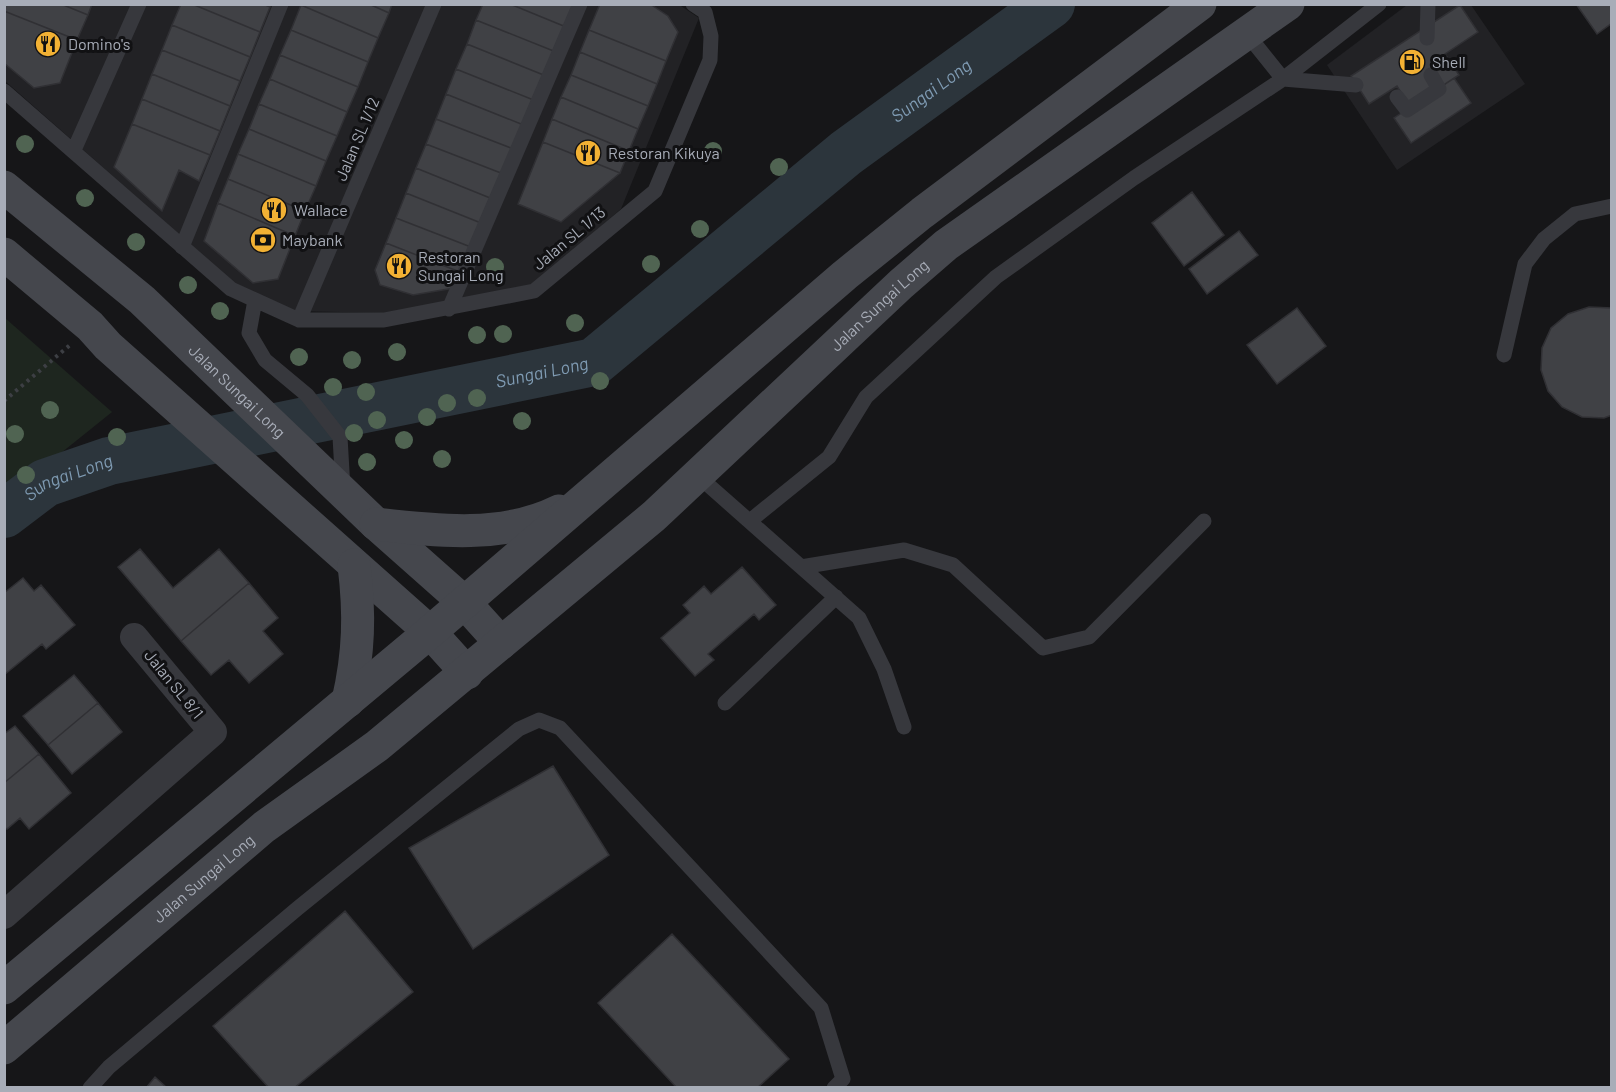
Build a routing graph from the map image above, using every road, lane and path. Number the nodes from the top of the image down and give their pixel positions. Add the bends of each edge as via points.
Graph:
1 (139, 4) edge
2 (281, 4) edge
3 (434, 4) edge
4 (580, 4) edge
5 (693, 4) edge
6 (1200, 4) edge
7 (1288, 4) edge
8 (1379, 4) edge
9 (1428, 4) edge
10 (1247, 34) junction
11 (1427, 38) dead end
12 (1431, 75) dead end
13 (1283, 79) junction
14 (1356, 85) dead end
15 (4, 91) edge
16 (1397, 97) dead end
17 (74, 150) junction
18 (4, 187) edge
19 (1611, 206) edge
20 (922, 213) junction
21 (946, 245) junction
22 (182, 247) junction
23 (4, 254) edge
24 (255, 300) junction
25 (449, 309) junction
26 (299, 320) junction
27 (90, 326) junction
28 (1504, 355) dead end
29 (4, 401) edge
30 (697, 475) junction
31 (344, 492) junction
32 (583, 499) junction
33 (751, 520) junction
34 (1204, 521) dead end
35 (376, 524) junction
36 (354, 565) junction
37 (801, 567) junction
38 (836, 597) junction
39 (464, 602) junction
40 (430, 632) junction
41 (134, 636) dead end
42 (501, 643) junction
43 (467, 672) junction
44 (348, 701) junction
45 (725, 703) dead end
46 (904, 727) dead end
47 (9, 903) edge
48 (4, 988) edge
49 (4, 1048) edge
50 (90, 1088) edge
51 (834, 1088) edge

1 - 17 lane
2 - 22 lane
3 - 26 lane, Jalan SL 1/12
4 - 25 lane
5 - 25 lane, Jalan SL 1/13 via 705,12 711,36 710,60 655,191 534,291
6 - 20 street
7 - 10 street, Jalan Sungai Long
8 - 13 lane
9 - 11 lane
10 - 13 lane
10 - 21 street, Jalan Sungai Long
12 - 16 lane via 1439,89 1415,105 1407,110
13 - 14 lane
13 - 33 lane via 1134,178 996,277 866,398 829,457
15 - 17 lane
17 - 22 lane
18 - 31 street, Jalan Sungai Long via 142,300
19 - 28 lane via 1575,214 1544,240 1525,264
20 - 21 street
20 - 32 street
21 - 30 street, Jalan Sungai Long
22 - 24 lane via 231,289
23 - 27 street
24 - 26 lane
24 - 31 lane via 249,333 265,360 307,395 340,437
25 - 26 lane, Jalan SL 1/13 via 384,321
27 - 29 path
27 - 36 street
30 - 33 lane
30 - 42 street, Jalan Sungai Long via 654,516
31 - 35 street, Jalan Sungai Long
32 - 35 street via 538,522 485,531 431,531
32 - 39 street
33 - 37 lane
34 - 37 lane via 1089,637 1043,648 953,566 904,550
35 - 39 street, Jalan Sungai Long
36 - 40 street
36 - 44 street via 360,613
37 - 38 lane
38 - 45 lane
38 - 46 lane via 859,618 884,669
39 - 40 street
39 - 42 street, Jalan Sungai Long
40 - 43 street
40 - 44 street
41 - 47 street, Jalan SL 8/1 via 213,732
42 - 43 street, Jalan Sungai Long
43 - 49 street, Jalan Sungai Long via 377,746 264,827
44 - 48 street
50 - 51 lane via 109,1067 298,908 519,729 539,720 560,728 821,1008 843,1079

